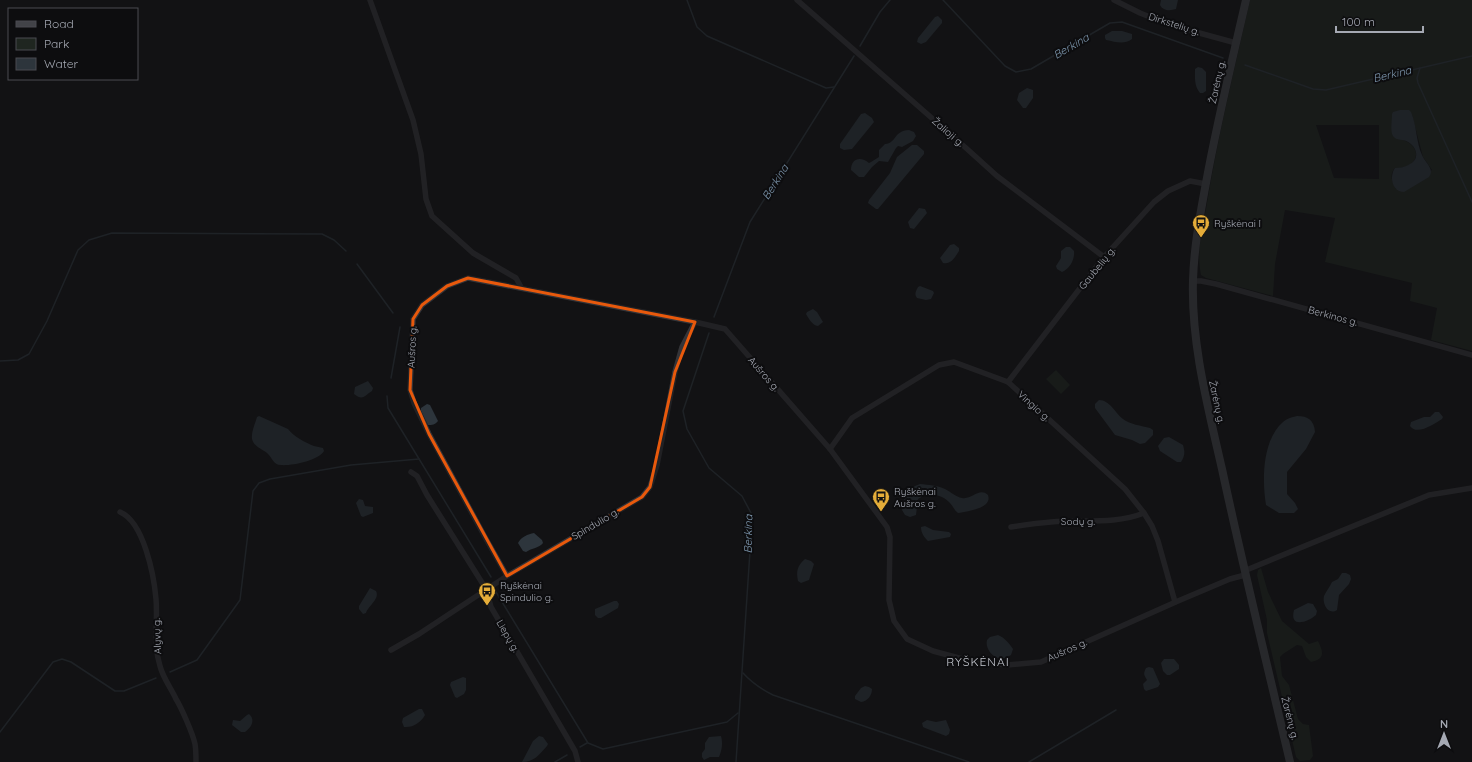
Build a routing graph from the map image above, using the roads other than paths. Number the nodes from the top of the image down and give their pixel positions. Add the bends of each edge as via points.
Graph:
1 (370, 0) edge
2 (797, 0) edge
3 (1114, 0) edge
4 (1246, 0) edge
5 (1236, 43) junction
6 (1206, 184) junction
7 (1104, 257) junction
8 (1192, 281) junction
9 (521, 288) junction
10 (695, 322) junction
11 (1472, 355) edge
12 (1008, 382) junction
13 (830, 449) junction
14 (411, 472) dead end
15 (1472, 488) edge
16 (120, 512) dead end
17 (1144, 513) junction
18 (1011, 527) dead end
19 (1244, 573) junction
20 (508, 576) junction
21 (486, 589) junction
22 (1175, 602) junction
23 (391, 650) dead end
24 (196, 762) edge
25 (578, 762) edge
26 (1290, 762) edge

1 - 9 street via 413,120 422,154 426,199 432,216 473,253 516,278
2 - 7 street, Žalioji g. via 997,176
3 - 5 street, Dirkstelių g. via 1170,25
4 - 5 main road, Žarėnų g.
5 - 6 main road, Žarėnų g.
6 - 7 street, Gaubelių g. via 1190,181 1168,190
6 - 8 main road, Žarėnų g. via 1197,231
7 - 12 street, Gaubelių g.
8 - 11 street, Berkinos g. via 1216,284
8 - 19 main road, Žarėnų g. via 1201,372
9 - 10 street, Aušros g.
9 - 20 street, Aušros g. via 468,278 447,286 427,301 413,319 410,372 410,390 414,403
10 - 13 street, Aušros g. via 725,329
10 - 20 street, Spindulio g. via 682,347 675,372 657,466 650,487 642,497
12 - 13 street, Vingio g. via 954,362 939,365 852,418
12 - 17 street, Vingio g. via 1125,488
13 - 22 street, Aušros g. via 887,527 890,537 889,600 894,621 907,639 934,651 970,660 1007,664 1041,662
14 - 21 street, Liepų g. via 417,476
15 - 19 street, Aušros g. via 1429,494
16 - 24 street, Alyvų g. via 137,527 145,548 156,598 158,661 195,742
17 - 18 street, Sodų g. via 1103,521 1052,522
17 - 22 street, Vingio g. via 1158,541
19 - 22 street, Aušros g.
19 - 26 main road, Žarėnų g.
20 - 21 street, Spindulio g.
21 - 23 street, Spindulio g.
21 - 25 street, Liepų g. via 491,607 575,751

